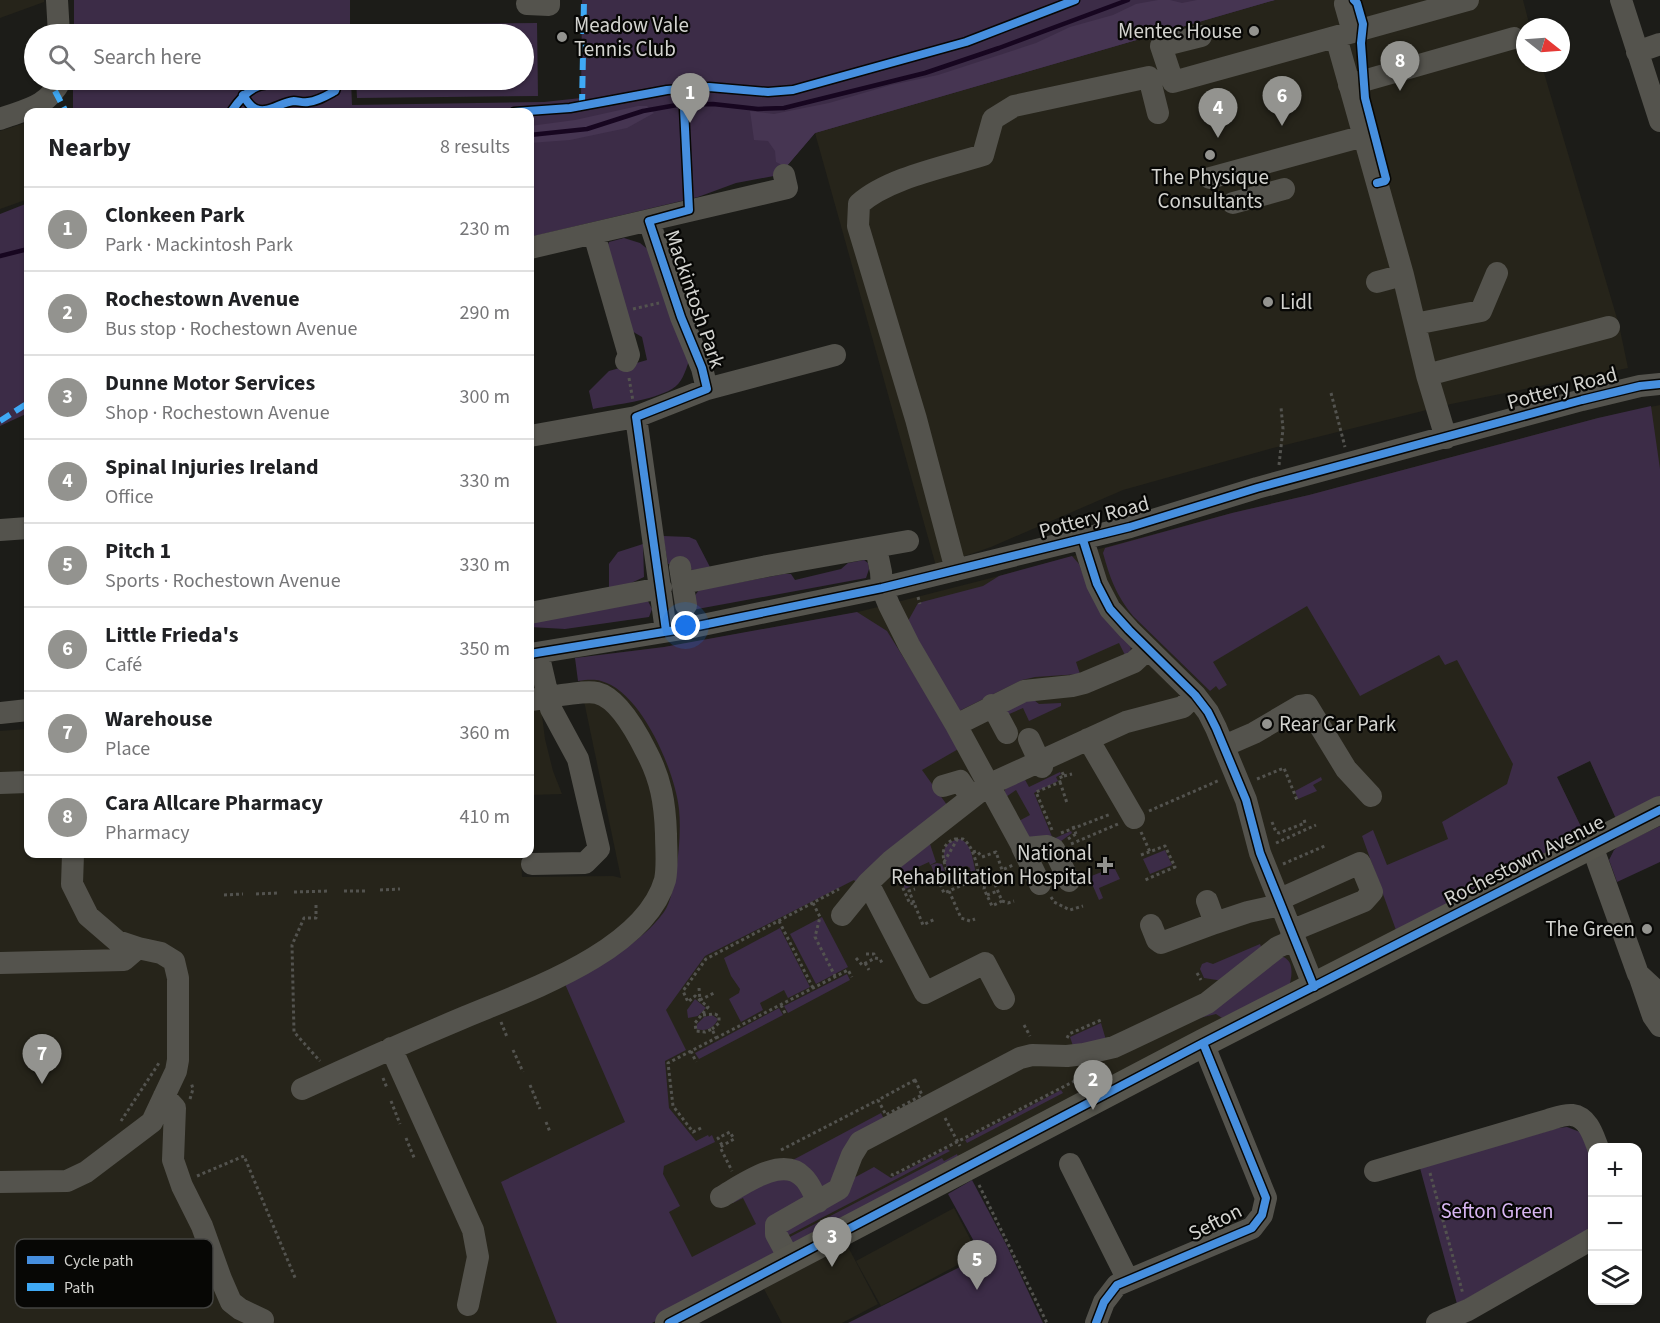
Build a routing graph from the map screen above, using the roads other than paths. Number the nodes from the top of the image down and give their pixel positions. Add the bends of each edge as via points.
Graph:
1 (57, 0) edge
2 (1349, 0) edge
3 (1468, 0) edge
4 (1621, 0) edge
5 (58, 24) edge
6 (1345, 35) junction
7 (1201, 36) dead end
8 (1514, 38) dead end
9 (1660, 44) edge
10 (1637, 52) junction
11 (1349, 85) junction
12 (56, 90) edge
13 (29, 108) edge
14 (24, 110) edge
15 (1158, 112) dead end
16 (0, 119) edge
17 (1660, 121) edge
18 (1364, 136) junction
19 (784, 175) dead end
20 (1210, 178) dead end
21 (1284, 189) dead end
22 (1233, 203) dead end
23 (649, 221) junction
24 (594, 234) junction
25 (534, 247) edge
26 (1497, 273) dead end
27 (1403, 275) junction
28 (1377, 282) dead end
29 (1415, 324) junction
30 (1609, 327) dead end
31 (835, 355) dead end
32 (627, 361) road end
33 (1427, 375) junction
34 (1660, 384) edge
35 (707, 389) junction
36 (636, 417) junction
37 (534, 435) edge
38 (1446, 438) junction
39 (24, 528) edge
40 (0, 530) edge
41 (1083, 540) junction
42 (908, 542) dead end
43 (876, 548) junction
44 (956, 570) junction
45 (678, 586) junction
46 (882, 588) junction
47 (534, 612) edge
48 (666, 631) junction
49 (1148, 649) junction
50 (534, 653) edge
51 (1195, 695) junction
52 (539, 699) edge
53 (992, 705) junction
54 (24, 710) edge
55 (0, 712) edge
56 (956, 725) junction
57 (1006, 733) dead end
58 (1029, 739) dead end
59 (1088, 739) junction
60 (1224, 746) junction
61 (1045, 761) junction
62 (24, 782) edge
63 (0, 783) edge
64 (943, 786) dead end
65 (979, 791) junction
66 (1371, 796) dead end
67 (1660, 810) edge
68 (1134, 818) dead end
69 (1592, 846) junction
70 (73, 858) edge
71 (532, 864) dead end
72 (868, 884) junction
73 (1053, 886) road end
74 (1207, 901) dead end
75 (1279, 903) junction
76 (842, 915) dead end
77 (1215, 923) junction
78 (1151, 925) dead end
79 (1292, 936) junction
80 (138, 948) junction
81 (0, 963) edge
82 (1638, 974) junction
83 (1314, 987) junction
84 (1660, 994) edge
85 (1004, 999) dead end
86 (1660, 1026) edge
87 (1203, 1043) junction
88 (391, 1048) junction
89 (302, 1089) dead end
90 (164, 1096) junction
91 (1596, 1143) edge
92 (1071, 1164) dead end
93 (1375, 1171) dead end
94 (0, 1182) edge
95 (721, 1197) dead end
96 (818, 1202) junction
97 (207, 1239) edge
98 (1588, 1242) edge
99 (213, 1257) edge
100 (790, 1260) junction
101 (1128, 1280) junction
102 (468, 1305) dead end
103 (263, 1320) dead end
104 (673, 1322) edge
105 (1096, 1323) edge
106 (1437, 1323) edge

1 - 5 street
2 - 6 street via 1345,4
3 - 6 street
4 - 10 street
6 - 7 street via 1173,82 1161,46
6 - 11 street
8 - 11 street
9 - 10 street
10 - 17 street
11 - 18 street
12 - 13 street via 45,102
14 - 16 street
15 - 44 street via 1149,77 1014,106 993,119 983,155 888,185 859,204 858,226
18 - 20 street
18 - 27 street
19 - 23 street, Mackintosh Park via 787,188
21 - 22 street
23 - 24 street, Mackintosh Park
23 - 35 street, Mackintosh Park
24 - 25 street, Mackintosh Park
24 - 32 street via 630,355
26 - 29 street via 1481,311
27 - 28 street
27 - 29 street
29 - 33 street
30 - 33 street
31 - 35 street, Mackintosh Park
33 - 38 street
34 - 38 street, Pottery Road via 1582,400
35 - 36 street, Mackintosh Park
36 - 37 street, Mackintosh Park
36 - 45 street
38 - 41 street, Pottery Road
39 - 40 street
41 - 44 street, Pottery Road
41 - 49 street via 1110,609
42 - 43 street
43 - 45 street
43 - 46 street
44 - 46 street, Pottery Road
45 - 47 street
45 - 48 street
46 - 48 street, Pottery Road
46 - 56 street via 909,645
48 - 50 street, Pottery Road
49 - 51 street
49 - 53 street via 1140,658 1100,672 1078,685 1052,691 1024,691
50 - 52 street
51 - 59 street via 1183,707 1126,722
51 - 60 street
52 - 71 street via 551,709 578,759 599,849 585,862
52 - 88 street via 598,693 616,704 638,735 657,771 665,812 665,879 652,906 632,931 599,954 560,978
53 - 56 street
53 - 57 street
54 - 55 street
56 - 65 street
58 - 61 street
59 - 61 street
59 - 68 street
60 - 66 street via 1307,705 1346,769
60 - 75 street
61 - 65 street
62 - 63 street
64 - 65 street via 960,781
65 - 72 street
65 - 73 street via 1022,854 1047,846 1054,849
67 - 69 main road, Rochestown Avenue
69 - 82 street
69 - 83 main road, Rochestown Avenue
70 - 80 street via 72,884 88,916 117,940
72 - 76 street
72 - 85 street via 925,993 985,963
74 - 77 street
75 - 77 street
75 - 79 street
75 - 79 street via 1360,863 1372,892 1364,901
77 - 78 street via 1161,943
79 - 83 street
79 - 96 street via 1207,1003 1114,1047 1067,1056 1020,1058 907,1115 860,1142 839,1189
80 - 81 street via 124,960
80 - 90 street via 161,953 174,961 178,978 178,1060
82 - 84 street
82 - 86 street
83 - 87 main road, Rochestown Avenue
87 - 100 main road, Rochestown Avenue via 963,1153
87 - 101 street, Sefton via 1266,1198 1262,1215 1252,1228
88 - 89 street
88 - 102 street via 473,1230 478,1257
90 - 94 street via 152,1122 86,1172 68,1181
90 - 97 street via 175,1107 173,1160
91 - 93 street via 1589,1126 1572,1115
92 - 101 street
95 - 96 street via 771,1170 785,1168 803,1176
96 - 100 street via 776,1225 776,1234
98 - 106 street via 1468,1310
99 - 103 street via 231,1302
100 - 104 main road, Rochestown Avenue
101 - 105 street, Sefton via 1117,1285 1104,1302

